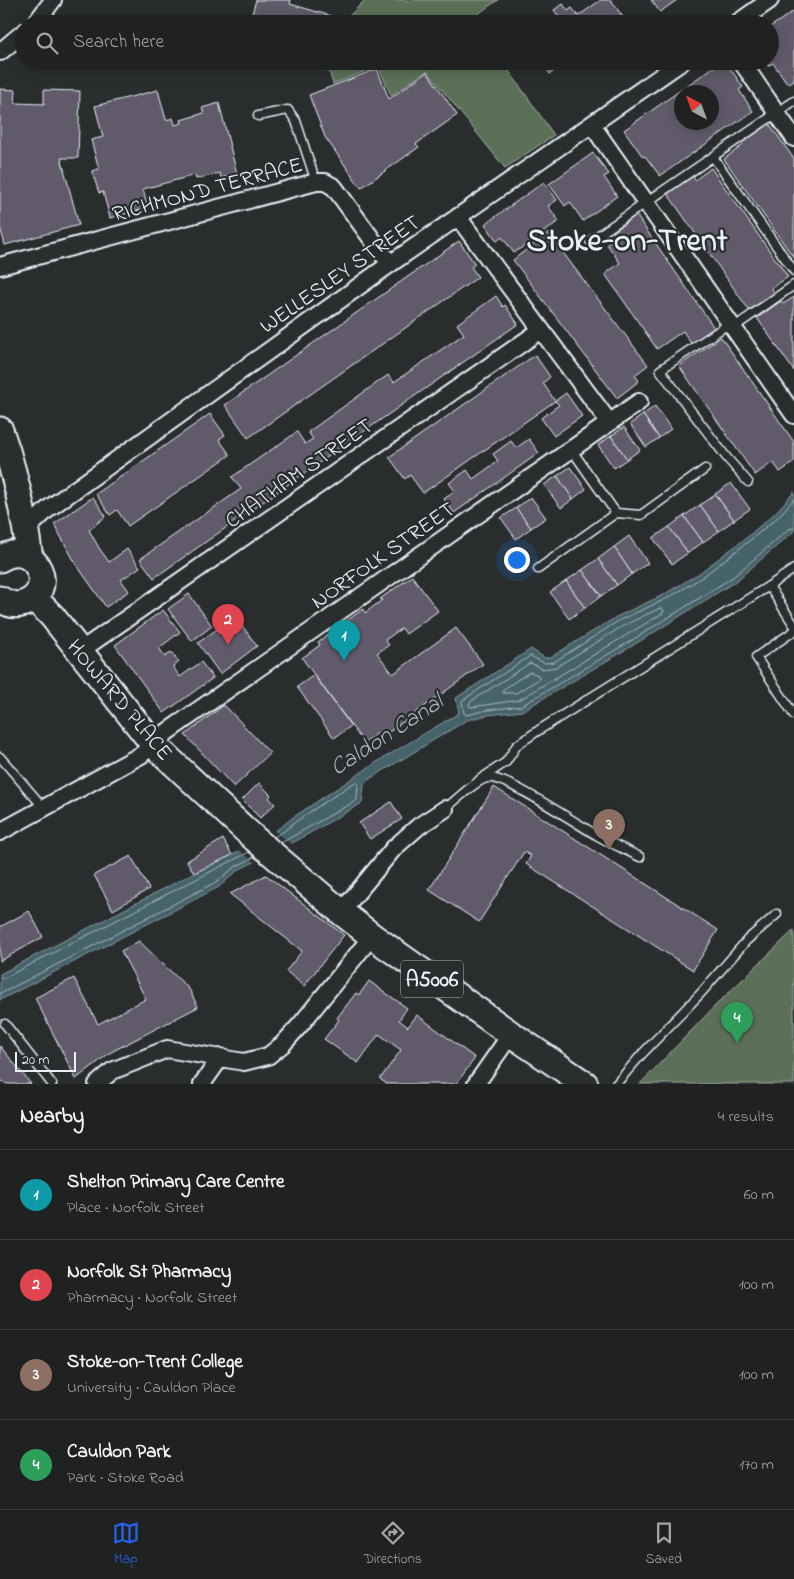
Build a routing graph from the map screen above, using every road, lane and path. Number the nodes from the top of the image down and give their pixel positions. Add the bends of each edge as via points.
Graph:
1 (53, 0) edge
2 (770, 0) edge
3 (41, 15) edge
4 (749, 15) edge
5 (15, 39) edge
6 (0, 52) edge
7 (670, 70) edge
8 (747, 70) edge
9 (794, 101) edge
10 (777, 113) junction
11 (258, 116) dead end
12 (592, 125) junction
13 (794, 138) edge
14 (713, 157) junction
15 (316, 182) junction
16 (646, 202) junction
17 (458, 217) junction
18 (590, 241) dead end
19 (390, 264) junction
20 (0, 266) edge
21 (794, 271) edge
22 (794, 285) edge
23 (732, 325) junction
24 (542, 330) junction
25 (638, 402) dead end
26 (794, 415) edge
27 (609, 422) junction
28 (0, 430) edge
29 (571, 449) junction
30 (705, 469) dead end
31 (748, 482) dead end
32 (616, 513) junction
33 (26, 530) junction
34 (30, 558) junction
35 (0, 559) edge
36 (538, 569) dead end
37 (794, 569) edge
38 (769, 586) junction
39 (34, 598) junction
40 (0, 599) edge
41 (794, 625) edge
42 (794, 631) edge
43 (80, 651) junction
44 (794, 715) edge
45 (154, 745) junction
46 (0, 758) edge
47 (480, 780) junction
48 (44, 808) junction
49 (445, 809) joint
50 (0, 832) edge
51 (640, 857) dead end
52 (341, 912) junction
53 (777, 914) dead end
54 (372, 936) junction
55 (5, 1024) dead end
56 (511, 1034) junction
57 (221, 1057) junction
58 (52, 1084) edge
59 (97, 1084) edge
60 (202, 1084) edge
61 (476, 1084) edge
62 (585, 1084) edge
63 (616, 1084) edge

1 - 3 street
2 - 4 street
5 - 6 street
7 - 12 street, WELLESLEY STREET
8 - 10 street
9 - 10 lane
10 - 13 street
10 - 14 lane
11 - 15 lane via 288,110 296,121
12 - 16 street
12 - 17 street, WELLESLEY STREET
14 - 16 lane
14 - 21 lane
15 - 19 street, RICHMOND TERRACE via 334,187
15 - 20 street, RICHMOND TERRACE
16 - 18 lane
16 - 23 street
17 - 19 street, WELLESLEY STREET
17 - 24 street
19 - 33 street, WELLESLEY STREET via 48,510
22 - 23 lane
23 - 26 street
23 - 31 lane via 660,370
24 - 27 street
24 - 43 street, CHATHAM STREET
25 - 27 street, NORFOLK STREET
27 - 29 street, NORFOLK STREET
28 - 33 main road via 10,457
29 - 32 lane
29 - 45 street, NORFOLK STREET via 167,732
30 - 32 lane via 640,515
32 - 36 lane
33 - 34 main road
34 - 35 main road via 17,553
34 - 39 main road via 37,564 42,580
37 - 38 lane
38 - 41 lane
38 - 47 lane via 539,730 517,746 506,762
39 - 40 main road via 19,605
39 - 43 main road, HOWARD PLACE / A5006
42 - 44 lane via 756,656
43 - 45 main road, HOWARD PLACE / A5006
45 - 48 street, NORFOLK STREET
45 - 52 main road, HOWARD PLACE / A5006 via 255,839
46 - 48 lane
47 - 49 lane
47 - 51 lane via 490,777 501,781
48 - 50 street, NORFOLK STREET
49 - 52 street via 394,848
52 - 54 main road, A5006
53 - 63 lane via 747,940
54 - 56 main road, A5006
54 - 57 street via 284,1044 268,1056 244,1062
55 - 58 lane
56 - 61 street
56 - 62 main road, A5006
57 - 59 street via 167,1048 112,1071
57 - 60 street

